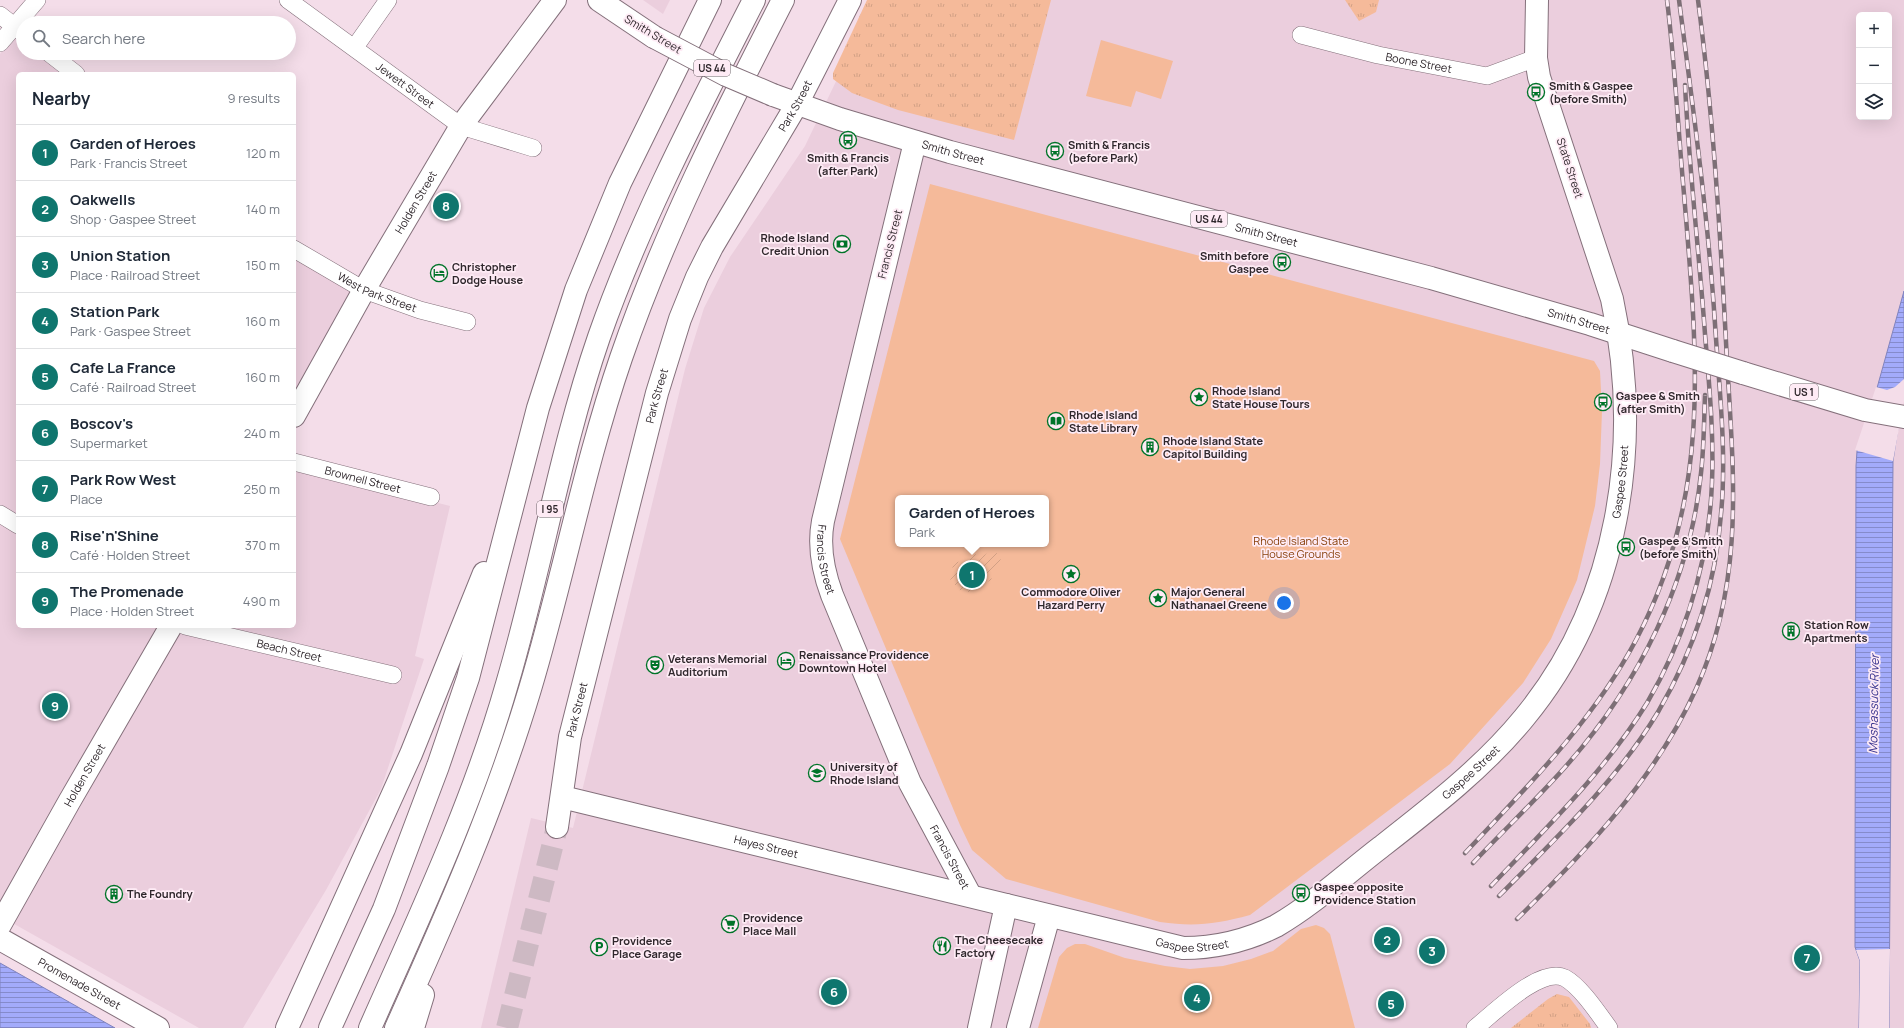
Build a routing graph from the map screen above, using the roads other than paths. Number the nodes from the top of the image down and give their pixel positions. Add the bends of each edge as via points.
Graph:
1 (37, 0) edge
2 (288, 0) edge
3 (388, 0) edge
4 (555, 0) edge
5 (598, 0) edge
6 (710, 0) edge
7 (754, 0) edge
8 (782, 0) edge
9 (850, 0) edge
10 (1538, 0) edge
11 (0, 15) edge
12 (27, 16) edge
13 (16, 28) edge
14 (16, 32) edge
15 (1301, 35) dead end
16 (0, 44) edge
17 (355, 47) junction
18 (1536, 58) junction
19 (58, 60) edge
20 (73, 72) edge
21 (797, 104) junction
22 (461, 126) junction
23 (915, 142) junction
24 (533, 148) dead end
25 (296, 250) edge
26 (364, 290) junction
27 (466, 322) dead end
28 (1620, 335) junction
29 (296, 412) edge
30 (1903, 417) edge
31 (296, 463) edge
32 (431, 497) dead end
33 (514, 500) junction
34 (0, 514) edge
35 (16, 524) edge
36 (170, 628) edge
37 (193, 628) edge
38 (393, 675) dead end
39 (562, 797) junction
40 (557, 827) tunnel mouth
41 (970, 895) junction
42 (1006, 905) junction
43 (1049, 916) junction
44 (444, 921) junction
45 (0, 925) edge
46 (0, 939) edge
47 (158, 1028) edge
48 (287, 1028) edge
49 (330, 1028) edge
50 (370, 1028) edge
51 (396, 1028) edge
52 (413, 1028) edge
53 (979, 1028) edge
54 (1018, 1028) edge
55 (1475, 1028) edge
56 (1609, 1028) edge

1 - 12 street
2 - 17 street, Jewett Street
3 - 17 street
4 - 22 main road, Holden Street
5 - 21 main road, Smith Street / US 44, bridge via 654,36 726,75
6 - 33 main road via 633,155 590,254 549,372
7 - 50 main road, I 95 via 665,177 612,302 572,423 523,629 496,718 439,872
8 - 44 main road via 687,193 642,301 604,411 521,719 482,828
9 - 21 main road, Park Street
10 - 18 main road, State Street
11 - 13 street
14 - 16 street
15 - 18 street, Boone Street via 1487,76
17 - 22 street, Jewett Street
18 - 28 main road, State Street via 1539,77 1612,299
19 - 20 street
21 - 23 main road, Smith Street / US 44
21 - 39 main road, Park Street via 712,247 680,319 657,393 570,736
22 - 24 street, Jewett Street
22 - 26 main road, Holden Street
23 - 28 main road, Smith Street / US 44 via 1431,278
23 - 41 main road, Francis Street via 822,521 821,554 829,586 910,783
25 - 26 street, West Park Street
26 - 27 street, West Park Street via 420,310
26 - 29 main road, Holden Street
28 - 30 main road, Smith Street / US 1, bridge via 1865,410
28 - 43 main road, Gaspee Street via 1626,389 1624,452 1619,504 1611,548 1579,634 1554,679 1524,719 1491,754 1416,820 1287,920 1254,936 1224,945 1183,948
31 - 32 street, Brownell Street
33 - 48 main road via 411,754
33 - 49 main road via 476,649 448,737 384,909
34 - 35 street
36 - 45 main road, Holden Street
37 - 38 street, Beach Street
39 - 40 main road, Park Street
39 - 41 main road, Hayes Street
41 - 42 main road, Francis Street
42 - 43 main road, Francis Street
42 - 53 main road
43 - 54 main road
44 - 51 main road
44 - 52 main road
46 - 47 main road, Promenade Street
55 - 56 street via 1530,984 1547,977 1563,977 1574,985

